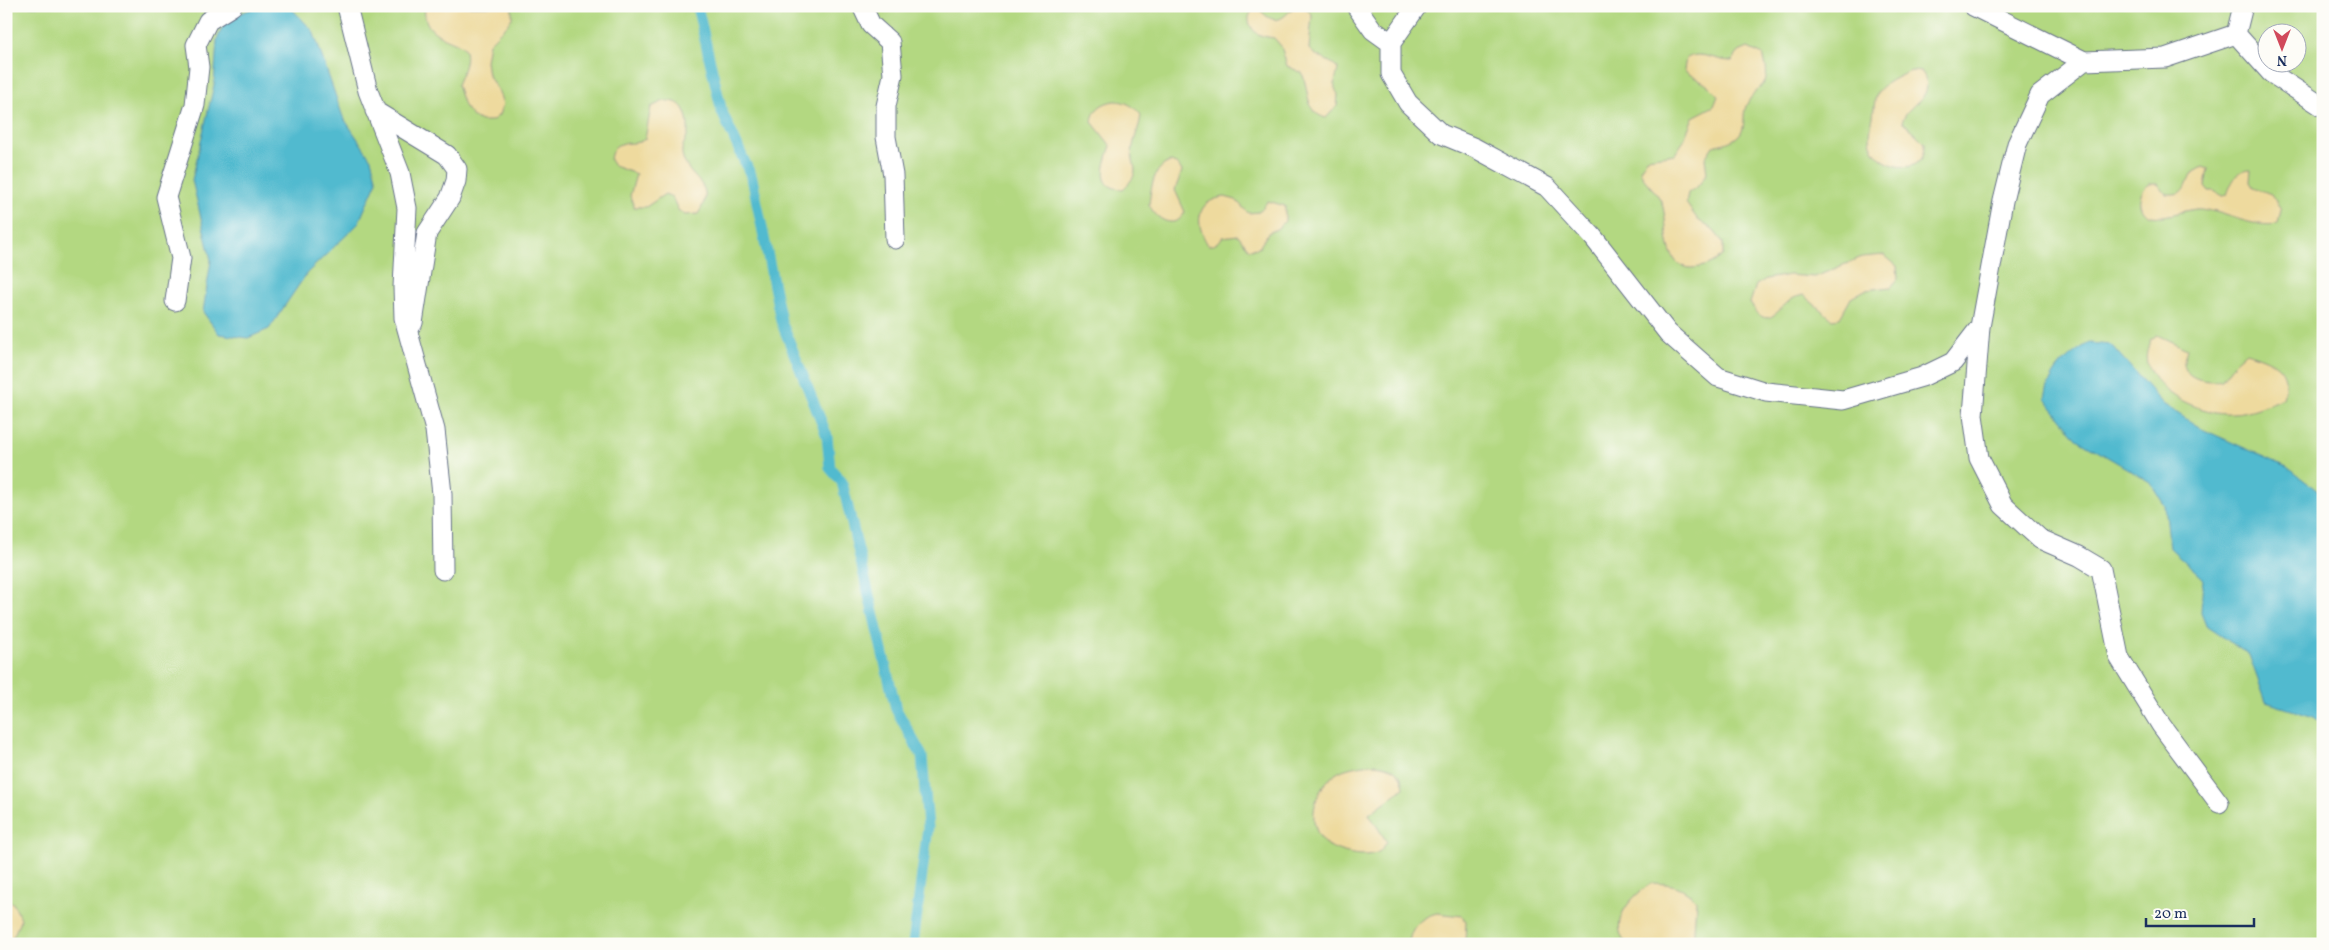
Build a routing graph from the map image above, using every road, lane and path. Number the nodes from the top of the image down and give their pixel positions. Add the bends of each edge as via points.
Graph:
1 (232, 6) edge
2 (347, 6) edge
3 (862, 6) edge
4 (1356, 6) edge
5 (1417, 6) edge
6 (1973, 6) edge
7 (2243, 6) edge
8 (2236, 34) junction
9 (1391, 43) junction
10 (2084, 61) junction
11 (2323, 107) edge
12 (375, 111) junction
13 (895, 239) dead end
14 (175, 301) dead end
15 (1980, 327) junction
16 (410, 339) junction
17 (443, 570) dead end
18 (2219, 803) dead end

1 - 14 lane via 208,21 196,45 199,67 195,105 166,197 181,258
2 - 12 lane
3 - 13 lane via 871,26 890,42 892,75 886,106 886,137 892,174
4 - 9 lane via 1373,30
5 - 9 lane
6 - 10 lane
7 - 8 lane
8 - 10 lane via 2165,58
8 - 11 lane via 2272,73
9 - 15 lane via 1391,74 1408,103 1441,134 1547,186 1593,237 1668,333 1718,378 1766,392 1842,400 1922,378 1953,362
10 - 15 lane via 2040,95 2017,144
12 - 16 lane via 400,173 407,208 403,287 404,318
12 - 16 lane via 447,155 457,168 450,198 427,233
15 - 18 lane via 1973,415 1979,458 2003,505 2040,539 2101,569 2119,656 2161,725
16 - 17 lane via 435,430 442,494

